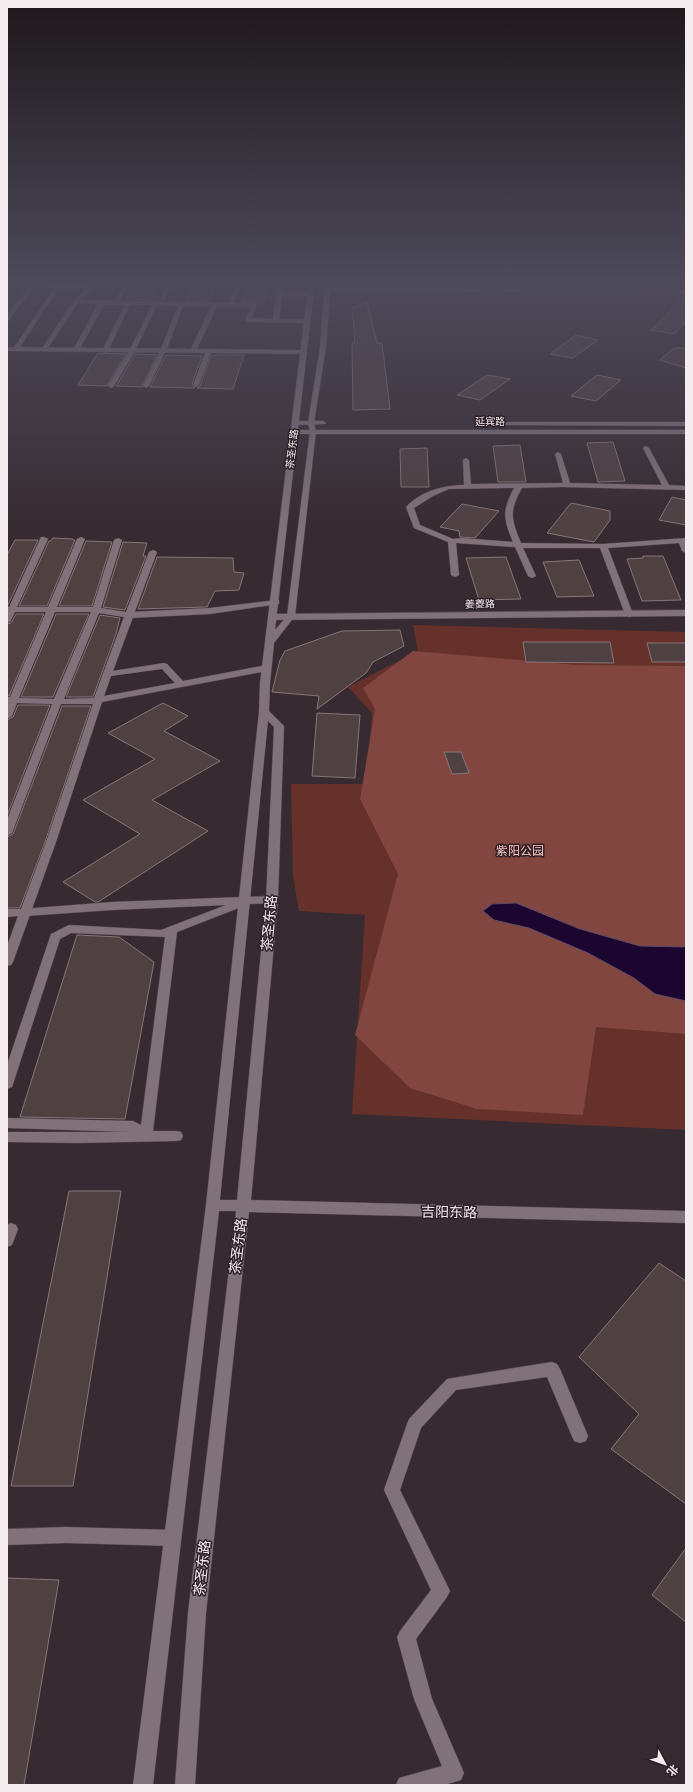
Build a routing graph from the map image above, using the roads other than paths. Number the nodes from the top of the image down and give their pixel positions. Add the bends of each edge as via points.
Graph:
1 (124, 365) edge
2 (156, 365) edge
3 (204, 365) edge
4 (302, 365) edge
5 (321, 365) edge
6 (196, 385) dead end
7 (111, 386) dead end
8 (146, 386) dead end
9 (295, 423) junction
10 (334, 423) dead end
11 (498, 424) dead end
12 (686, 424) edge
13 (312, 427) junction
14 (294, 432) junction
15 (686, 432) edge
16 (646, 448) dead end
17 (558, 454) dead end
18 (466, 460) dead end
19 (567, 485) junction
20 (519, 486) junction
21 (468, 487) junction
22 (667, 488) junction
23 (686, 488) edge
24 (44, 539) dead end
25 (81, 539) dead end
26 (118, 540) dead end
27 (684, 540) edge
28 (452, 541) junction
29 (519, 545) junction
30 (603, 546) junction
31 (686, 551) edge
32 (153, 552) dead end
33 (455, 575) dead end
34 (532, 576) dead end
35 (276, 602) junction
36 (10, 609) edge
37 (52, 610) junction
38 (96, 610) junction
39 (686, 613) edge
40 (629, 614) junction
41 (130, 615) junction
42 (291, 616) junction
43 (274, 617) junction
44 (7, 620) edge
45 (271, 640) junction
46 (267, 668) junction
47 (107, 674) junction
48 (181, 684) junction
49 (11, 700) edge
50 (99, 700) junction
51 (58, 701) junction
52 (264, 712) junction
53 (7, 716) edge
54 (7, 833) edge
55 (272, 900) junction
56 (245, 902) junction
57 (26, 912) junction
58 (7, 913) edge
59 (172, 930) junction
60 (7, 962) edge
61 (7, 1084) edge
62 (7, 1123) edge
63 (146, 1136) junction
64 (176, 1136) dead end
65 (7, 1137) edge
66 (213, 1205) junction
67 (243, 1207) junction
68 (686, 1217) edge
69 (580, 1436) dead end
70 (7, 1537) edge
71 (173, 1538) junction
72 (143, 1785) edge
73 (185, 1785) edge
74 (406, 1785) edge

1 - 7 main road
2 - 8 main road
3 - 6 main road
4 - 9 main road, 茶圣东路
5 - 13 main road, 茶圣东路
9 - 13 main road, 延宾路
9 - 14 main road, 茶圣东路
10 - 13 main road, 延宾路
11 - 12 main road, 延宾路
13 - 14 main road, 延宾路
13 - 15 main road, 延宾路
13 - 42 main road, 茶圣东路
14 - 35 main road, 茶圣东路
16 - 22 main road
17 - 19 main road
18 - 21 main road
19 - 20 main road
19 - 22 main road
20 - 21 main road
20 - 29 main road via 508,507 512,536
21 - 28 main road via 448,487 430,494 410,507 417,526
22 - 23 main road
24 - 36 main road
25 - 37 main road
26 - 38 main road
27 - 30 main road
27 - 31 main road
28 - 29 main road
28 - 33 main road
29 - 30 main road
29 - 34 main road
30 - 40 main road
32 - 41 main road
35 - 41 main road via 210,611
35 - 43 main road, 茶圣东路
36 - 37 main road
36 - 44 main road
37 - 38 main road
37 - 49 main road
38 - 41 main road
38 - 51 main road
39 - 40 main road, 姜夔路
40 - 42 main road, 姜夔路
41 - 47 main road
42 - 43 main road, 姜夔路
42 - 45 main road
43 - 45 main road, 茶圣东路
45 - 46 main road, 茶圣东路
46 - 48 main road
46 - 52 main road, 茶圣东路
47 - 48 main road via 164,666
47 - 50 main road
48 - 50 main road
49 - 51 main road
49 - 53 main road
50 - 51 main road
50 - 57 main road
51 - 54 main road
52 - 55 main road, 茶圣东路 via 279,726
52 - 56 main road, 茶圣东路
55 - 56 main road
55 - 67 main road, 茶圣东路
56 - 57 main road via 112,906
56 - 59 main road
56 - 66 main road, 茶圣东路
57 - 58 main road
57 - 60 main road
59 - 61 main road via 162,934 69,929 55,937
59 - 63 main road
62 - 63 main road via 133,1126
63 - 64 main road
63 - 65 main road
66 - 67 main road, 吉阳东路
66 - 71 main road, 茶圣东路
67 - 68 main road, 吉阳东路
67 - 73 main road, 茶圣东路 via 197,1613
69 - 74 main road via 552,1369 452,1384 415,1424 392,1490 441,1591 406,1637 423,1699 454,1773
70 - 71 main road via 66,1535
71 - 72 main road, 茶圣东路

